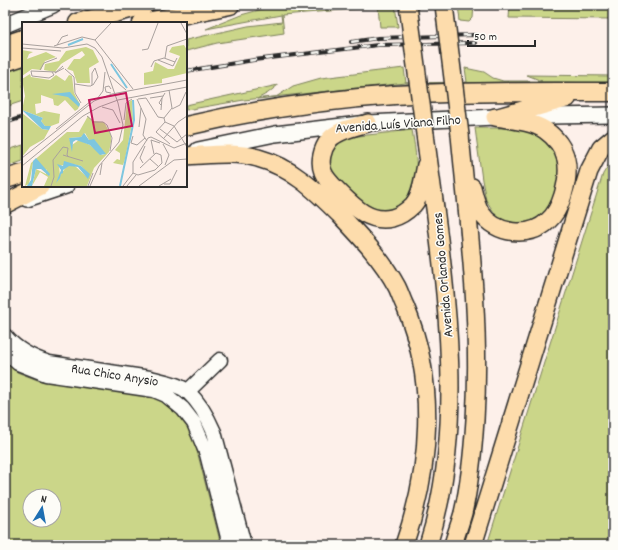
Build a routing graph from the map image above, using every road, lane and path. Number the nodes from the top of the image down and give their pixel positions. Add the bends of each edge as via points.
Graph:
1 (53, 5) edge
2 (144, 5) edge
3 (230, 5) edge
4 (408, 5) edge
5 (444, 5) edge
6 (82, 22) edge
7 (147, 22) edge
8 (5, 25) edge
9 (22, 39) edge
10 (5, 45) edge
11 (22, 56) edge
12 (5, 62) edge
13 (587, 92) junction
14 (613, 92) edge
15 (613, 115) edge
16 (498, 117) junction
17 (368, 123) junction
18 (187, 126) edge
19 (613, 138) edge
20 (460, 143) junction
21 (187, 153) edge
22 (428, 155) junction
23 (187, 156) edge
24 (22, 174) edge
25 (5, 179) edge
26 (38, 187) edge
27 (63, 187) edge
28 (5, 205) edge
29 (5, 336) edge
30 (5, 351) edge
31 (220, 360) dead end
32 (187, 392) junction
33 (176, 403) junction
34 (429, 543) edge
35 (230, 545) edge
36 (244, 545) edge
37 (404, 545) edge
38 (453, 545) edge
39 (473, 545) edge

1 - 8 main road
2 - 6 highway
3 - 7 highway
4 - 22 main road, Avenida Orlando Gomes, bridge
5 - 20 main road, bridge
9 - 10 highway
11 - 12 highway
13 - 14 highway, Avenida Luís Viana Filho
13 - 16 highway
13 - 18 highway, Avenida Luís Viana Filho via 395,95 277,109
15 - 16 main road, Avenida Luís Viana Filho
16 - 17 main road, Avenida Luís Viana Filho
16 - 20 main road via 544,130 553,137 568,161 567,179 560,205 539,228 516,233 494,226 488,221 475,198
17 - 21 main road, Avenida Luís Viana Filho via 275,134
17 - 22 main road via 335,135 326,144 321,159 323,173 327,179 353,206 368,216 380,219 394,217 401,215 413,205 421,188
19 - 39 main road via 601,148 589,171
20 - 38 main road via 472,255 478,360 473,452 463,513
22 - 34 main road, Avenida Orlando Gomes via 445,294 449,405 443,480
23 - 37 main road via 228,154 257,157 280,165 301,179 361,236 397,287 421,354 426,386 427,428 424,466 413,521
24 - 25 highway
26 - 28 highway
27 - 28 main road
29 - 32 street, Rua Chico Anysio via 12,345 24,353 43,361 150,378
30 - 33 street, Rua Chico Anysio via 18,363 46,374 154,390
31 - 32 street
32 - 33 street via 177,391 174,398
32 - 36 street, Rua Chico Anysio via 207,416 214,432
33 - 35 street, Rua Chico Anysio via 194,423 207,454

